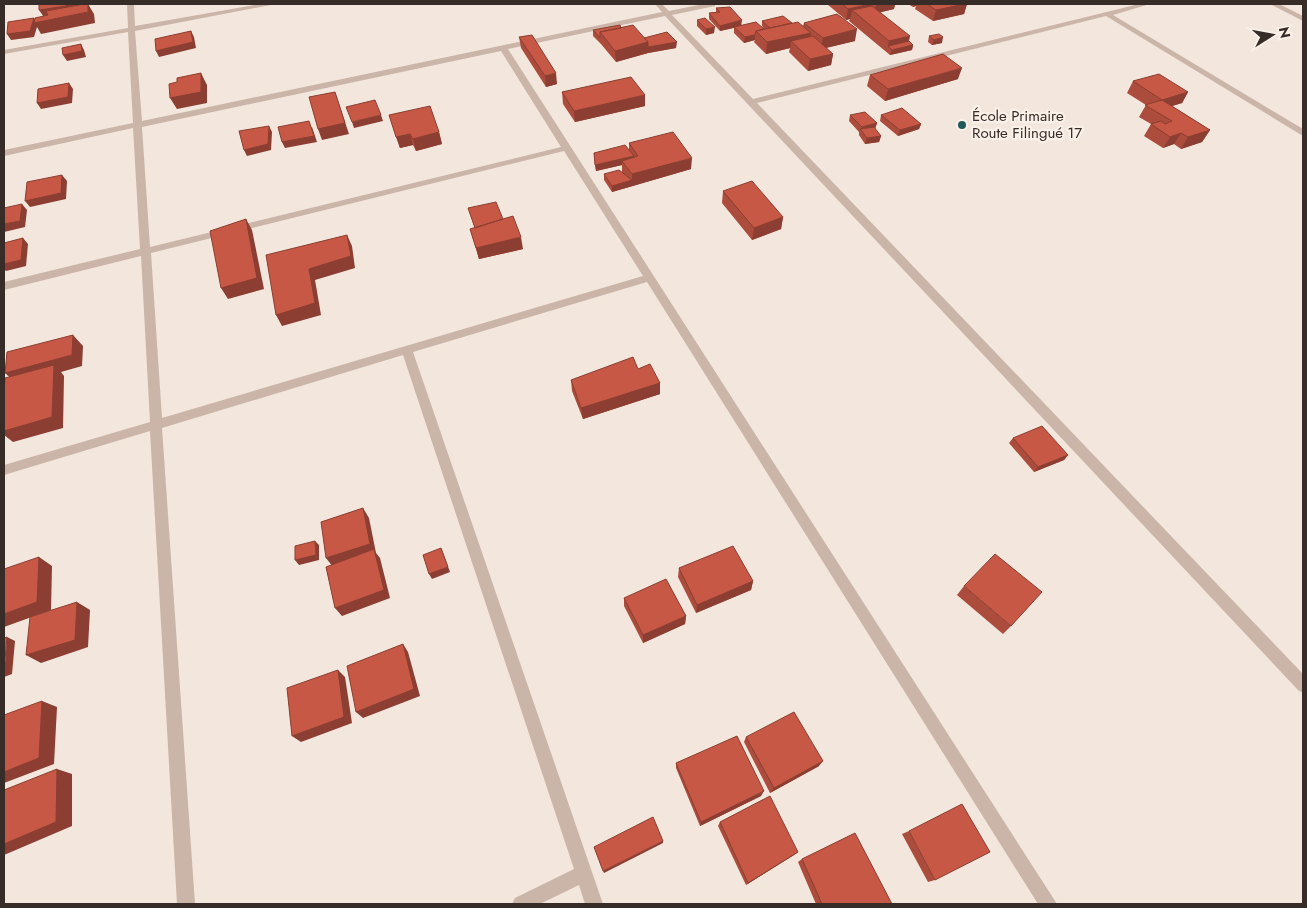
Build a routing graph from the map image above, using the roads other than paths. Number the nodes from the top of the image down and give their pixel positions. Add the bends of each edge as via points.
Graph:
1 (130, 4) edge
2 (272, 4) edge
3 (658, 4) edge
4 (712, 4) edge
5 (1147, 4) edge
6 (1274, 4) edge
7 (667, 13) junction
8 (1106, 14) junction
9 (1303, 19) edge
10 (131, 29) junction
11 (503, 48) junction
12 (4, 52) edge
13 (751, 102) junction
14 (137, 124) junction
15 (1303, 133) edge
16 (567, 148) junction
17 (4, 152) edge
18 (145, 251) junction
19 (649, 278) junction
20 (4, 286) edge
21 (407, 350) junction
22 (156, 425) junction
23 (4, 470) edge
24 (1303, 685) edge
25 (583, 874) junction
26 (186, 904) edge
27 (521, 904) edge
28 (594, 904) edge
29 (1048, 904) edge

1 - 10 street
2 - 10 street
3 - 7 street
4 - 7 street
5 - 8 street
6 - 9 street
7 - 11 street
7 - 13 street
8 - 13 street
8 - 15 street
10 - 12 street
10 - 14 street
11 - 14 street
11 - 16 street
13 - 24 street
14 - 17 street
14 - 18 street
16 - 18 street
16 - 19 street
18 - 20 street
18 - 22 street
19 - 21 street
19 - 29 street
21 - 22 street
21 - 25 street
22 - 23 street
22 - 26 street
25 - 27 street
25 - 28 street

